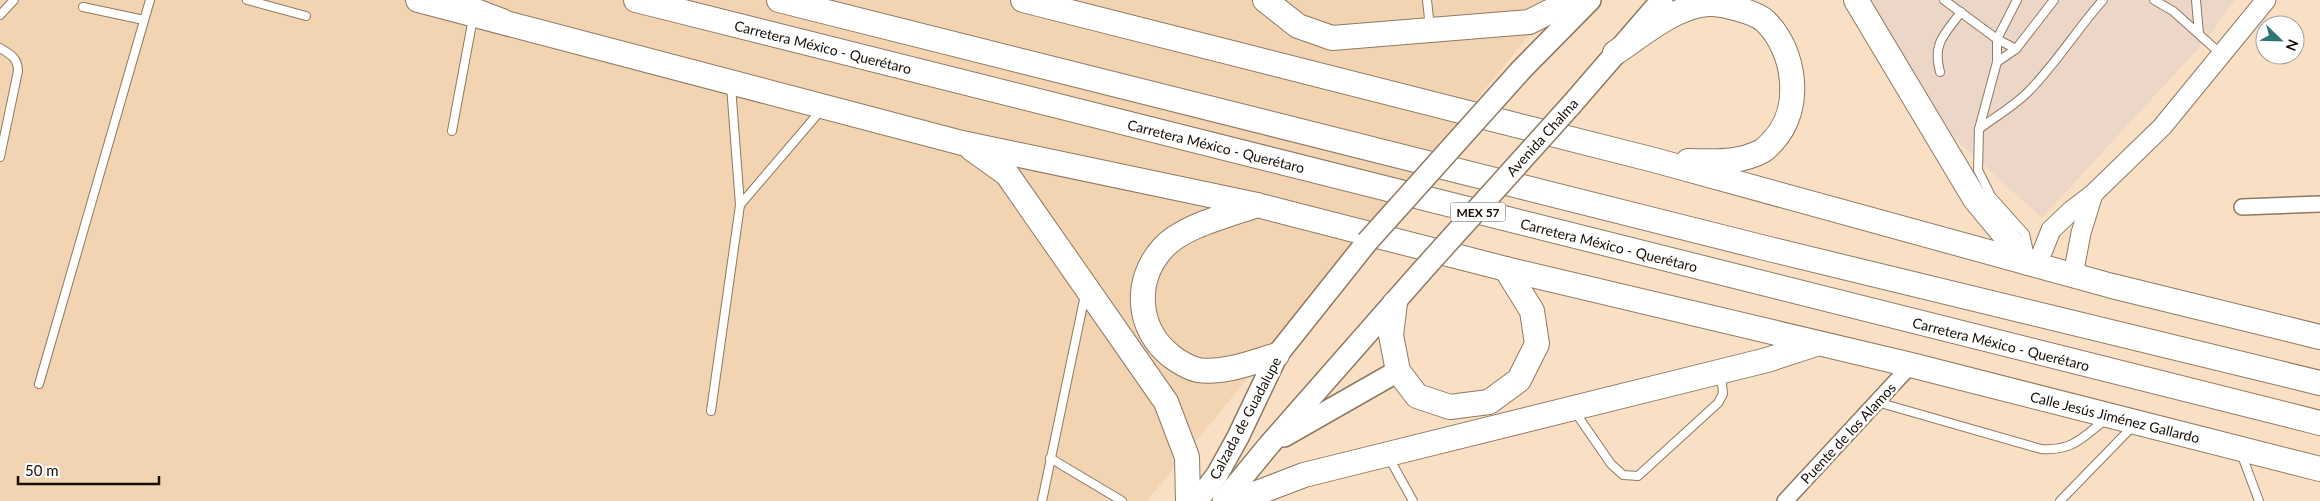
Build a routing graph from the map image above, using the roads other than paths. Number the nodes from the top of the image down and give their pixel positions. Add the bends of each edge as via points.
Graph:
1 (14, 0) edge
2 (150, 0) edge
3 (247, 0) edge
4 (418, 0) edge
5 (447, 0) edge
6 (636, 0) edge
7 (778, 0) edge
8 (1023, 0) edge
9 (1265, 0) edge
10 (1427, 0) edge
11 (1573, 0) edge
12 (1590, 0) edge
13 (1662, 0) edge
14 (1856, 0) edge
15 (1944, 0) edge
16 (2017, 0) edge
17 (2054, 0) edge
18 (2103, 0) edge
19 (2154, 0) edge
20 (2196, 0) edge
21 (2266, 0) edge
22 (1068, 5) edge
23 (83, 7) dead end
24 (1961, 12) junction
25 (474, 14) junction
26 (0, 15) edge
27 (306, 16) dead end
28 (144, 20) junction
29 (502, 21) junction
30 (1430, 30) junction
31 (2199, 34) junction
32 (1998, 39) junction
33 (0, 48) edge
34 (2016, 49) junction
35 (1615, 53) junction
36 (2222, 55) junction
37 (1997, 62) junction
38 (1940, 72) dead end
39 (731, 81) junction
40 (824, 106) junction
41 (1979, 129) junction
42 (452, 131) dead end
43 (962, 143) junction
44 (0, 157) edge
45 (1654, 160) junction
46 (2093, 194) junction
47 (2320, 204) edge
48 (740, 205) junction
49 (1257, 205) junction
50 (2242, 207) dead end
51 (2032, 264) junction
52 (1506, 269) junction
53 (1421, 272) joint
54 (2073, 275) junction
55 (1086, 288) junction
56 (1395, 303) junction
57 (2320, 337) edge
58 (1816, 344) junction
59 (1277, 356) junction
60 (1911, 365) junction
61 (1398, 371) junction
62 (1712, 374) junction
63 (2320, 383) edge
64 (39, 384) dead end
65 (1877, 402) junction
66 (1573, 408) junction
67 (711, 411) dead end
68 (2110, 416) junction
69 (2136, 422) junction
70 (2320, 423) edge
71 (1269, 445) junction
72 (2239, 449) junction
73 (1387, 454) junction
74 (1050, 458) junction
75 (2320, 469) edge
76 (1042, 501) edge
77 (1122, 501) edge
78 (1188, 501) edge
79 (1197, 501) edge
80 (1223, 501) edge
81 (1246, 501) edge
82 (1413, 501) edge
83 (1785, 501) edge
84 (2060, 501) edge
85 (2259, 501) edge

1 - 26 lane
2 - 28 lane
3 - 27 lane
4 - 25 main road
5 - 29 main road
6 - 70 main road, Carretera México - Querétaro / MEX 57
7 - 63 main road, MEX 57 via 1769,249
8 - 22 main road
9 - 30 main road via 1298,26 1332,38
10 - 30 lane
11 - 30 main road via 1529,22
12 - 59 main road, Calzada de Guadalupe, bridge via 1521,70 1367,242
13 - 35 main road, Avenida Chalma
14 - 51 main road via 1975,199
15 - 24 lane
16 - 32 lane
17 - 34 lane
18 - 41 lane via 2028,93
19 - 31 lane via 2173,11
20 - 31 lane
21 - 36 street
22 - 45 main road
23 - 28 lane
24 - 32 lane
24 - 38 lane via 1939,42 1936,57
25 - 29 main road
25 - 42 lane
28 - 64 lane
29 - 39 main road, Calle Jesús Jiménez Gallardo
31 - 36 lane
32 - 34 lane
32 - 37 lane
33 - 44 lane via 13,56 18,71
34 - 37 lane
35 - 45 main road via 1675,13 1708,4 1733,7 1764,20 1781,42 1792,70 1792,105 1782,131 1763,151 1736,161
35 - 53 main road, Avenida Chalma, bridge
36 - 46 street via 2162,127
37 - 41 lane
39 - 40 main road, Calle Jesús Jiménez Gallardo
39 - 48 lane
40 - 43 main road, Calle Jesús Jiménez Gallardo
40 - 48 lane
41 - 51 lane via 1978,170 1991,196 2025,234
43 - 49 main road, Calle Jesús Jiménez Gallardo
43 - 55 main road via 1007,174
45 - 51 main road
46 - 51 street via 2051,230
46 - 54 street via 2080,233
47 - 50 street
48 - 67 lane
49 - 52 main road, Calle Jesús Jiménez Gallardo
49 - 59 main road via 1191,228 1163,247 1150,270 1143,293 1143,310 1159,346 1178,361 1198,370 1219,370
51 - 54 main road
52 - 58 main road, Calle Jesús Jiménez Gallardo
52 - 61 main road via 1532,311 1538,344 1519,380 1488,402 1450,407 1417,396
53 - 56 main road, Calzada de Guadalupe
54 - 57 main road
55 - 74 lane
55 - 78 main road via 1166,402 1187,457
56 - 61 main road via 1392,335
56 - 71 main road, Calzada de Guadalupe
58 - 60 main road, Calle Jesús Jiménez Gallardo
58 - 62 main road
59 - 79 main road, Calzada de Guadalupe via 1238,437 1217,475
60 - 65 street, Puente de los Alamos
60 - 68 main road, Calle Jesús Jiménez Gallardo
61 - 71 main road
62 - 66 main road
62 - 66 lane via 1722,384 1723,394 1718,404 1638,476 1623,476 1611,464
65 - 68 lane via 2058,450 2072,446
65 - 83 street, Puente de los Alamos
66 - 73 main road
68 - 69 main road, Calle Jesús Jiménez Gallardo
69 - 72 main road, Calle Jesús Jiménez Gallardo
69 - 84 lane
71 - 80 main road, Calzada de Guadalupe
72 - 75 main road, Calle Jesús Jiménez Gallardo
72 - 85 lane
73 - 81 main road via 1304,475
73 - 82 lane
74 - 76 lane
74 - 77 lane

